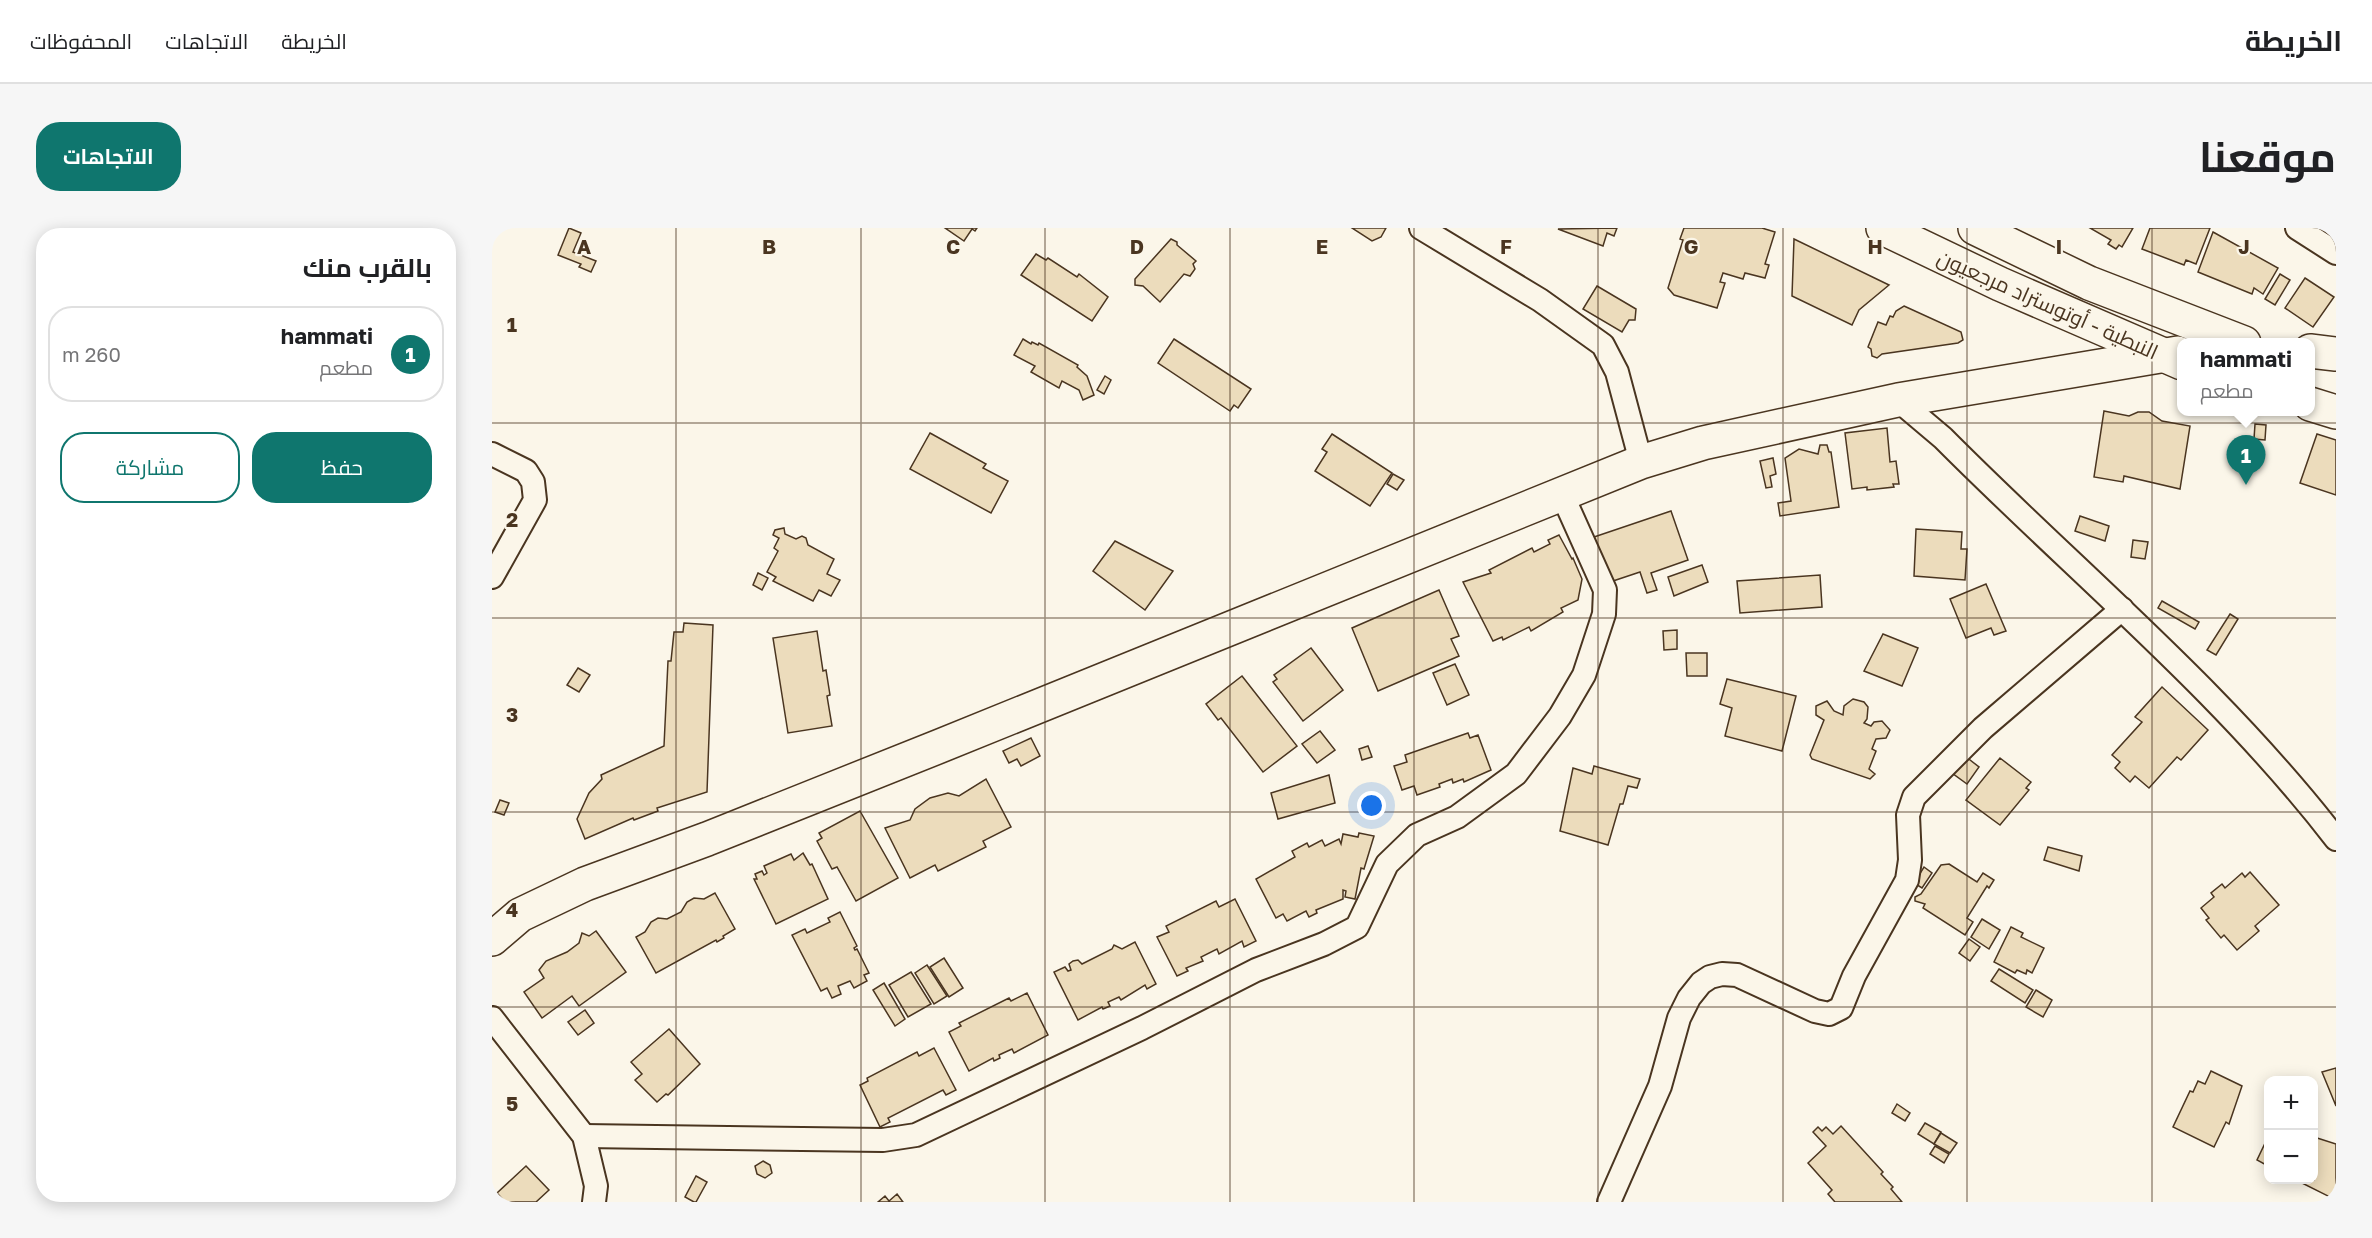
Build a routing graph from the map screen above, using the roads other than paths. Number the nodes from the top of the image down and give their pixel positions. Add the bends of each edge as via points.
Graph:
1 (1421, 228) edge
2 (1883, 228) edge
3 (1975, 228) edge
4 (2297, 228) edge
5 (2336, 253) edge
6 (2233, 338) edge
7 (2315, 352) edge
8 (2336, 354) edge
9 (2175, 357) edge
10 (1898, 400) junction
11 (2315, 406) edge
12 (2336, 412) edge
13 (492, 454) edge
14 (1641, 462) junction
15 (1561, 492) junction
16 (492, 576) edge
17 (2122, 609) junction
18 (2336, 839) edge
19 (492, 939) edge
20 (492, 1018) edge
21 (584, 1136) junction
22 (594, 1202) edge
23 (1609, 1202) edge

1 - 14 street via 1540,300 1603,345 1617,372
2 - 9 main road, النبطية - أوتوستراد مرجعيون
3 - 6 main road, النبطية - أوتوستراد مرجعيون via 2089,283
4 - 5 street
7 - 8 main road
9 - 10 main road
10 - 14 main road via 1703,443
10 - 17 street
11 - 12 main road
13 - 16 street via 526,471 533,482 535,500
14 - 15 main road
15 - 19 main road via 929,750 585,884 520,915
15 - 21 street via 1605,590 1604,614 1584,675 1560,716 1516,774 1457,817 1417,835 1387,864 1358,927 1256,970 916,1135 883,1140
17 - 18 street via 2226,710
17 - 23 street via 1983,729 1914,797 1908,815 1907,880 1854,976 1841,1008 1829,1014 1815,1011 1753,981 1722,974 1710,977 1694,992 1679,1018 1660,1086
20 - 21 street
21 - 22 street via 596,1186

